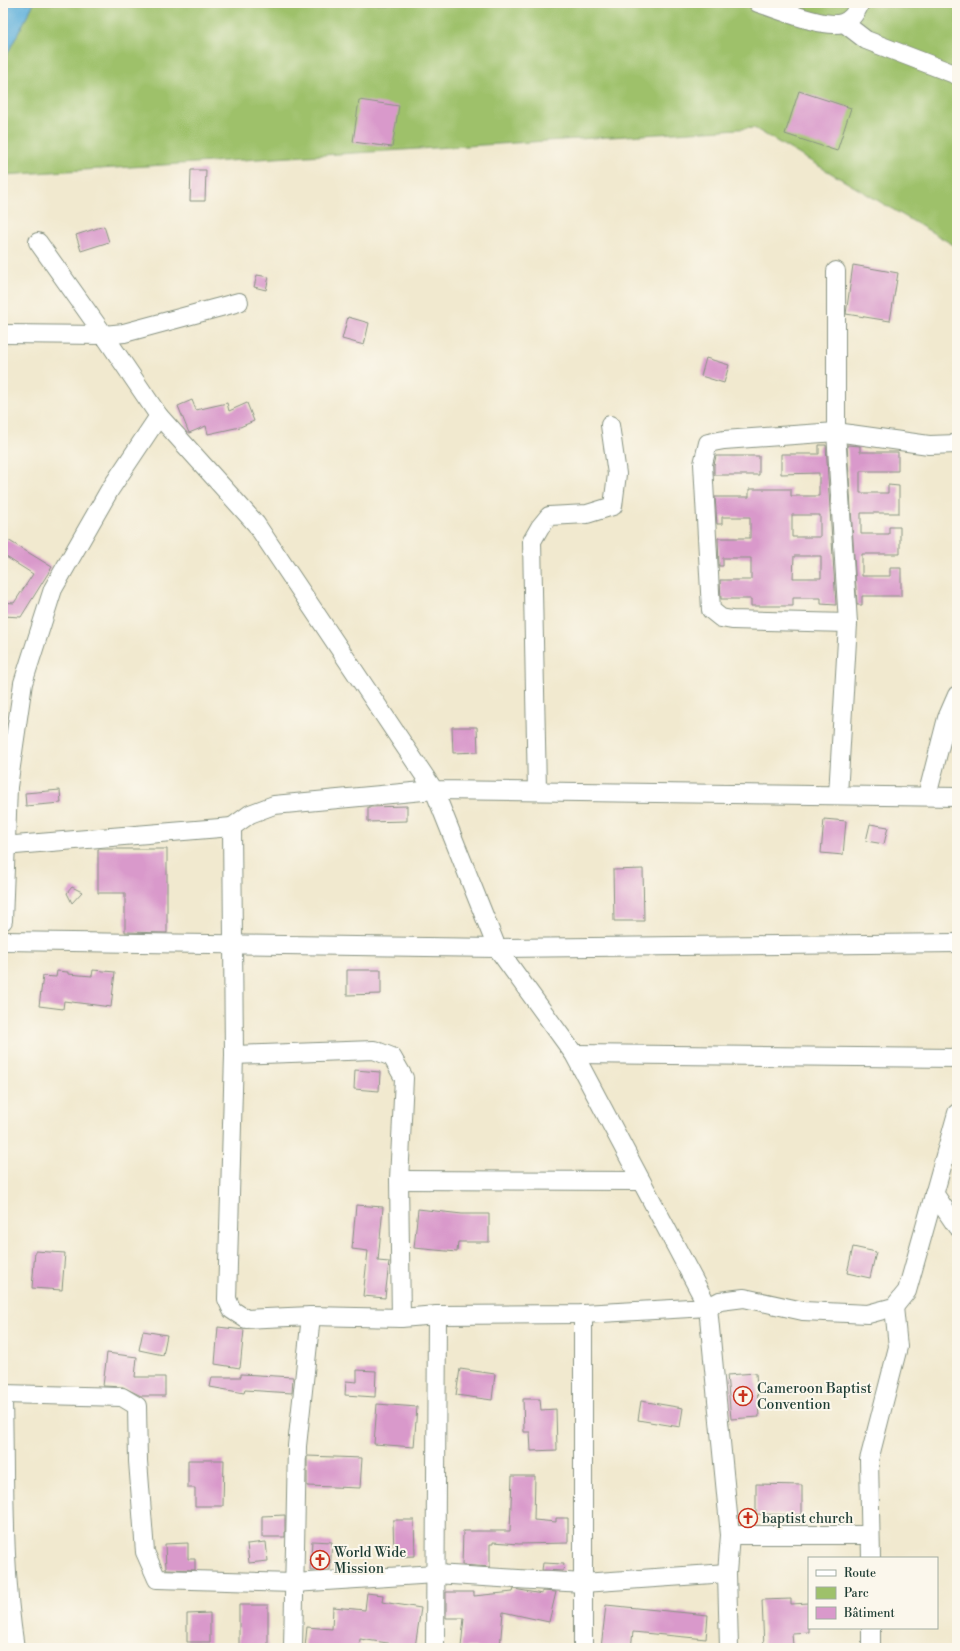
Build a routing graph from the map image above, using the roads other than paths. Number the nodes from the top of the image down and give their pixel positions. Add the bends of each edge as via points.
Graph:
1 (758, 3) edge
2 (860, 3) edge
3 (844, 23) junction
4 (957, 75) edge
5 (38, 242) dead end
6 (836, 271) dead end
7 (239, 302) dead end
8 (3, 334) edge
9 (104, 335) junction
10 (159, 416) junction
11 (610, 424) dead end
12 (836, 432) junction
13 (957, 444) edge
14 (848, 623) junction
15 (957, 695) edge
16 (434, 790) junction
17 (537, 791) junction
18 (838, 795) junction
19 (927, 796) junction
20 (957, 797) edge
21 (232, 827) junction
22 (4, 846) edge
23 (3, 921) edge
24 (3, 941) edge
25 (957, 943) edge
26 (233, 944) junction
27 (497, 948) junction
28 (574, 1054) junction
29 (234, 1055) junction
30 (957, 1058) edge
31 (957, 1113) edge
32 (399, 1180) junction
33 (641, 1181) junction
34 (934, 1193) junction
35 (955, 1219) edge
36 (708, 1307) junction
37 (894, 1307) junction
38 (437, 1314) junction
39 (583, 1314) junction
40 (312, 1316) junction
41 (401, 1318) junction
42 (3, 1394) edge
43 (3, 1401) edge
44 (4, 1436) edge
45 (730, 1534) junction
46 (870, 1535) junction
47 (871, 1557) edge
48 (727, 1573) junction
49 (435, 1574) junction
50 (294, 1583) junction
51 (583, 1583) junction
52 (871, 1629) edge
53 (15, 1648) edge
54 (293, 1648) edge
55 (435, 1648) edge
56 (583, 1648) edge
57 (729, 1648) edge
58 (871, 1648) edge

1 - 3 street via 829,25
2 - 3 street via 856,14
3 - 4 street via 866,40 943,72
5 - 9 street
6 - 12 street
7 - 9 street via 124,333
8 - 9 street
9 - 10 street
10 - 16 street via 256,524
10 - 22 street via 109,491 53,589 22,683 8,787
11 - 17 street via 618,474 613,506 587,514 549,516 532,541
12 - 13 street via 929,445
12 - 14 street
12 - 14 street via 708,443 703,464 711,610 721,618 732,620
14 - 18 street
15 - 19 street via 948,718
16 - 17 street
16 - 21 street via 274,805 250,814
16 - 27 street
17 - 18 street
18 - 19 street
19 - 20 street
21 - 22 street
21 - 26 street
22 - 23 street
24 - 26 street
25 - 27 street
26 - 27 street
26 - 29 street
27 - 28 street
28 - 30 street
28 - 33 street
29 - 32 street via 374,1050 392,1057 404,1078
29 - 40 street via 227,1299 232,1310 246,1319
31 - 34 street
32 - 33 street
32 - 41 street
33 - 36 street
34 - 35 street
34 - 37 street via 907,1291
36 - 37 street via 720,1301 744,1298 803,1311 868,1314
36 - 39 street
36 - 45 street
37 - 46 street via 898,1347 869,1460
38 - 39 street
38 - 41 street
38 - 49 street
39 - 51 street
40 - 41 street
40 - 50 street via 297,1446
42 - 50 street via 122,1397 137,1406 138,1461 145,1552 157,1579
43 - 44 street
44 - 53 street via 5,1538
45 - 46 street
45 - 48 street
46 - 47 street
48 - 51 street
48 - 57 street
49 - 50 street
49 - 51 street
49 - 55 street
50 - 54 street
51 - 56 street
52 - 58 street

